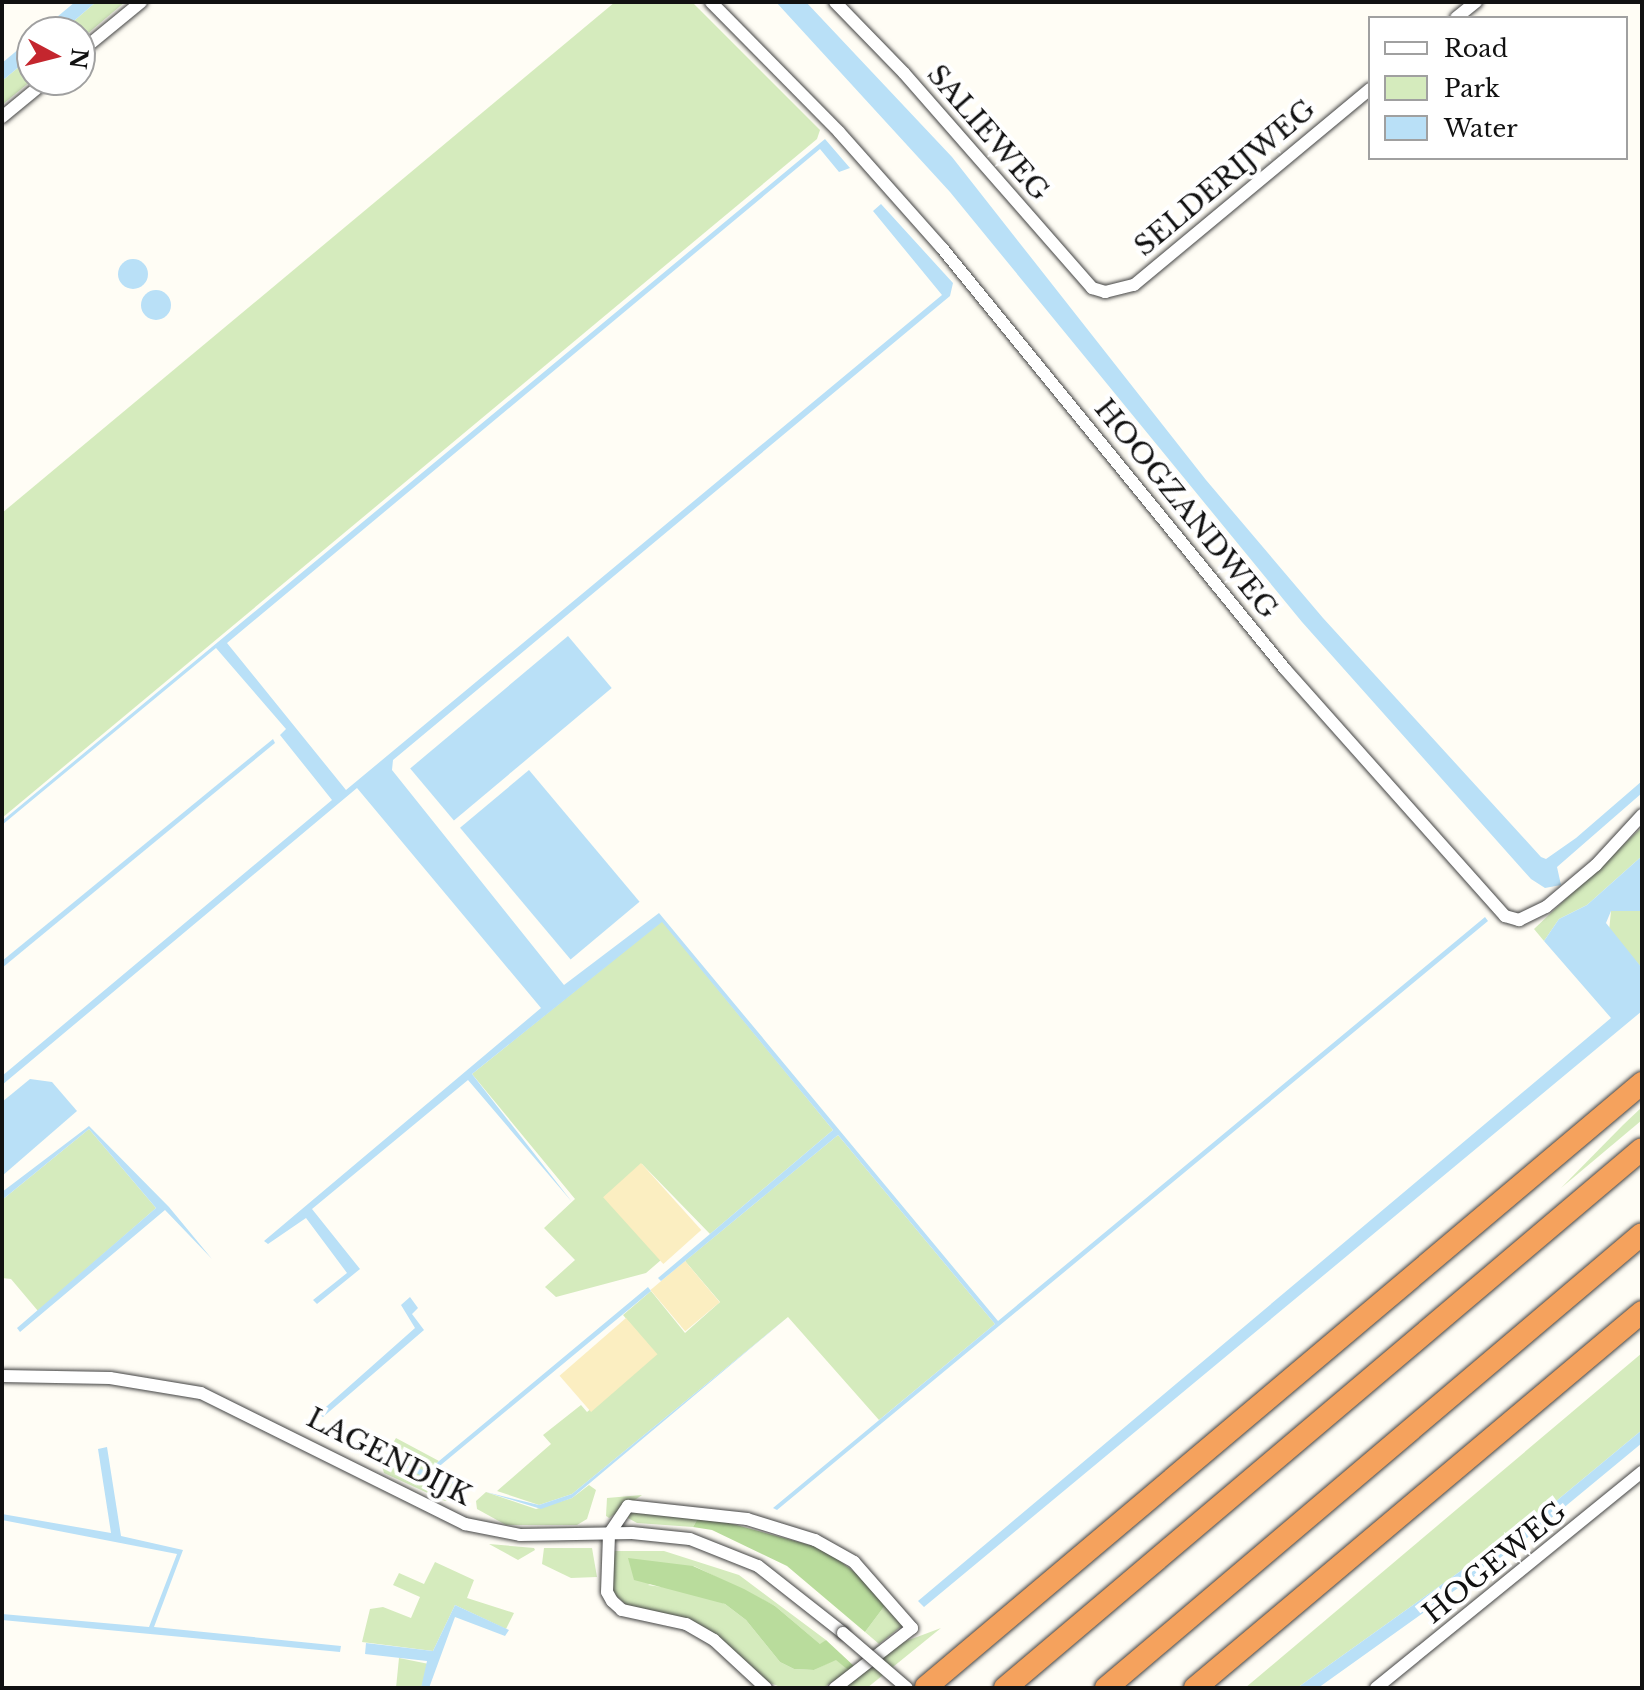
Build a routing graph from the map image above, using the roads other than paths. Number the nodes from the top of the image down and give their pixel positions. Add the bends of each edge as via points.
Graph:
1 (141, 2) edge
2 (711, 2) edge
3 (835, 2) edge
4 (1476, 2) edge
5 (1458, 16) edge
6 (96, 39) edge
7 (1368, 91) edge
8 (28, 96) edge
9 (2, 117) edge
10 (1105, 292) joint
11 (1642, 815) edge
12 (1642, 1083) edge
13 (1642, 1149) edge
14 (1642, 1234) edge
15 (1642, 1312) edge
16 (2, 1376) edge
17 (1642, 1472) edge
18 (609, 1534) junction
19 (916, 1687) edge
20 (766, 1688) edge
21 (835, 1688) edge
22 (1005, 1688) edge
23 (1106, 1688) edge
24 (1195, 1688) edge
25 (1376, 1688) edge

1 - 6 street
2 - 11 street, HOOGZANDWEG via 839,132 942,248 1285,669 1505,916 1519,920 1546,907 1596,865
3 - 10 street, SALIEWEG via 1092,288
4 - 5 street
7 - 10 street, SELDERIJWEG via 1134,285
8 - 9 street
12 - 19 highway
13 - 22 highway
14 - 23 highway
15 - 24 highway
16 - 18 street, LAGENDIJK via 110,1378 201,1393 465,1524 520,1535
17 - 25 street, HOGEWEG
18 - 19 street, LAGENDIJK, bridge via 651,1534 722,1550 791,1588
18 - 20 street via 607,1592 622,1610 686,1624 714,1640
18 - 21 street via 634,1504 713,1511 815,1540 854,1562 912,1628

